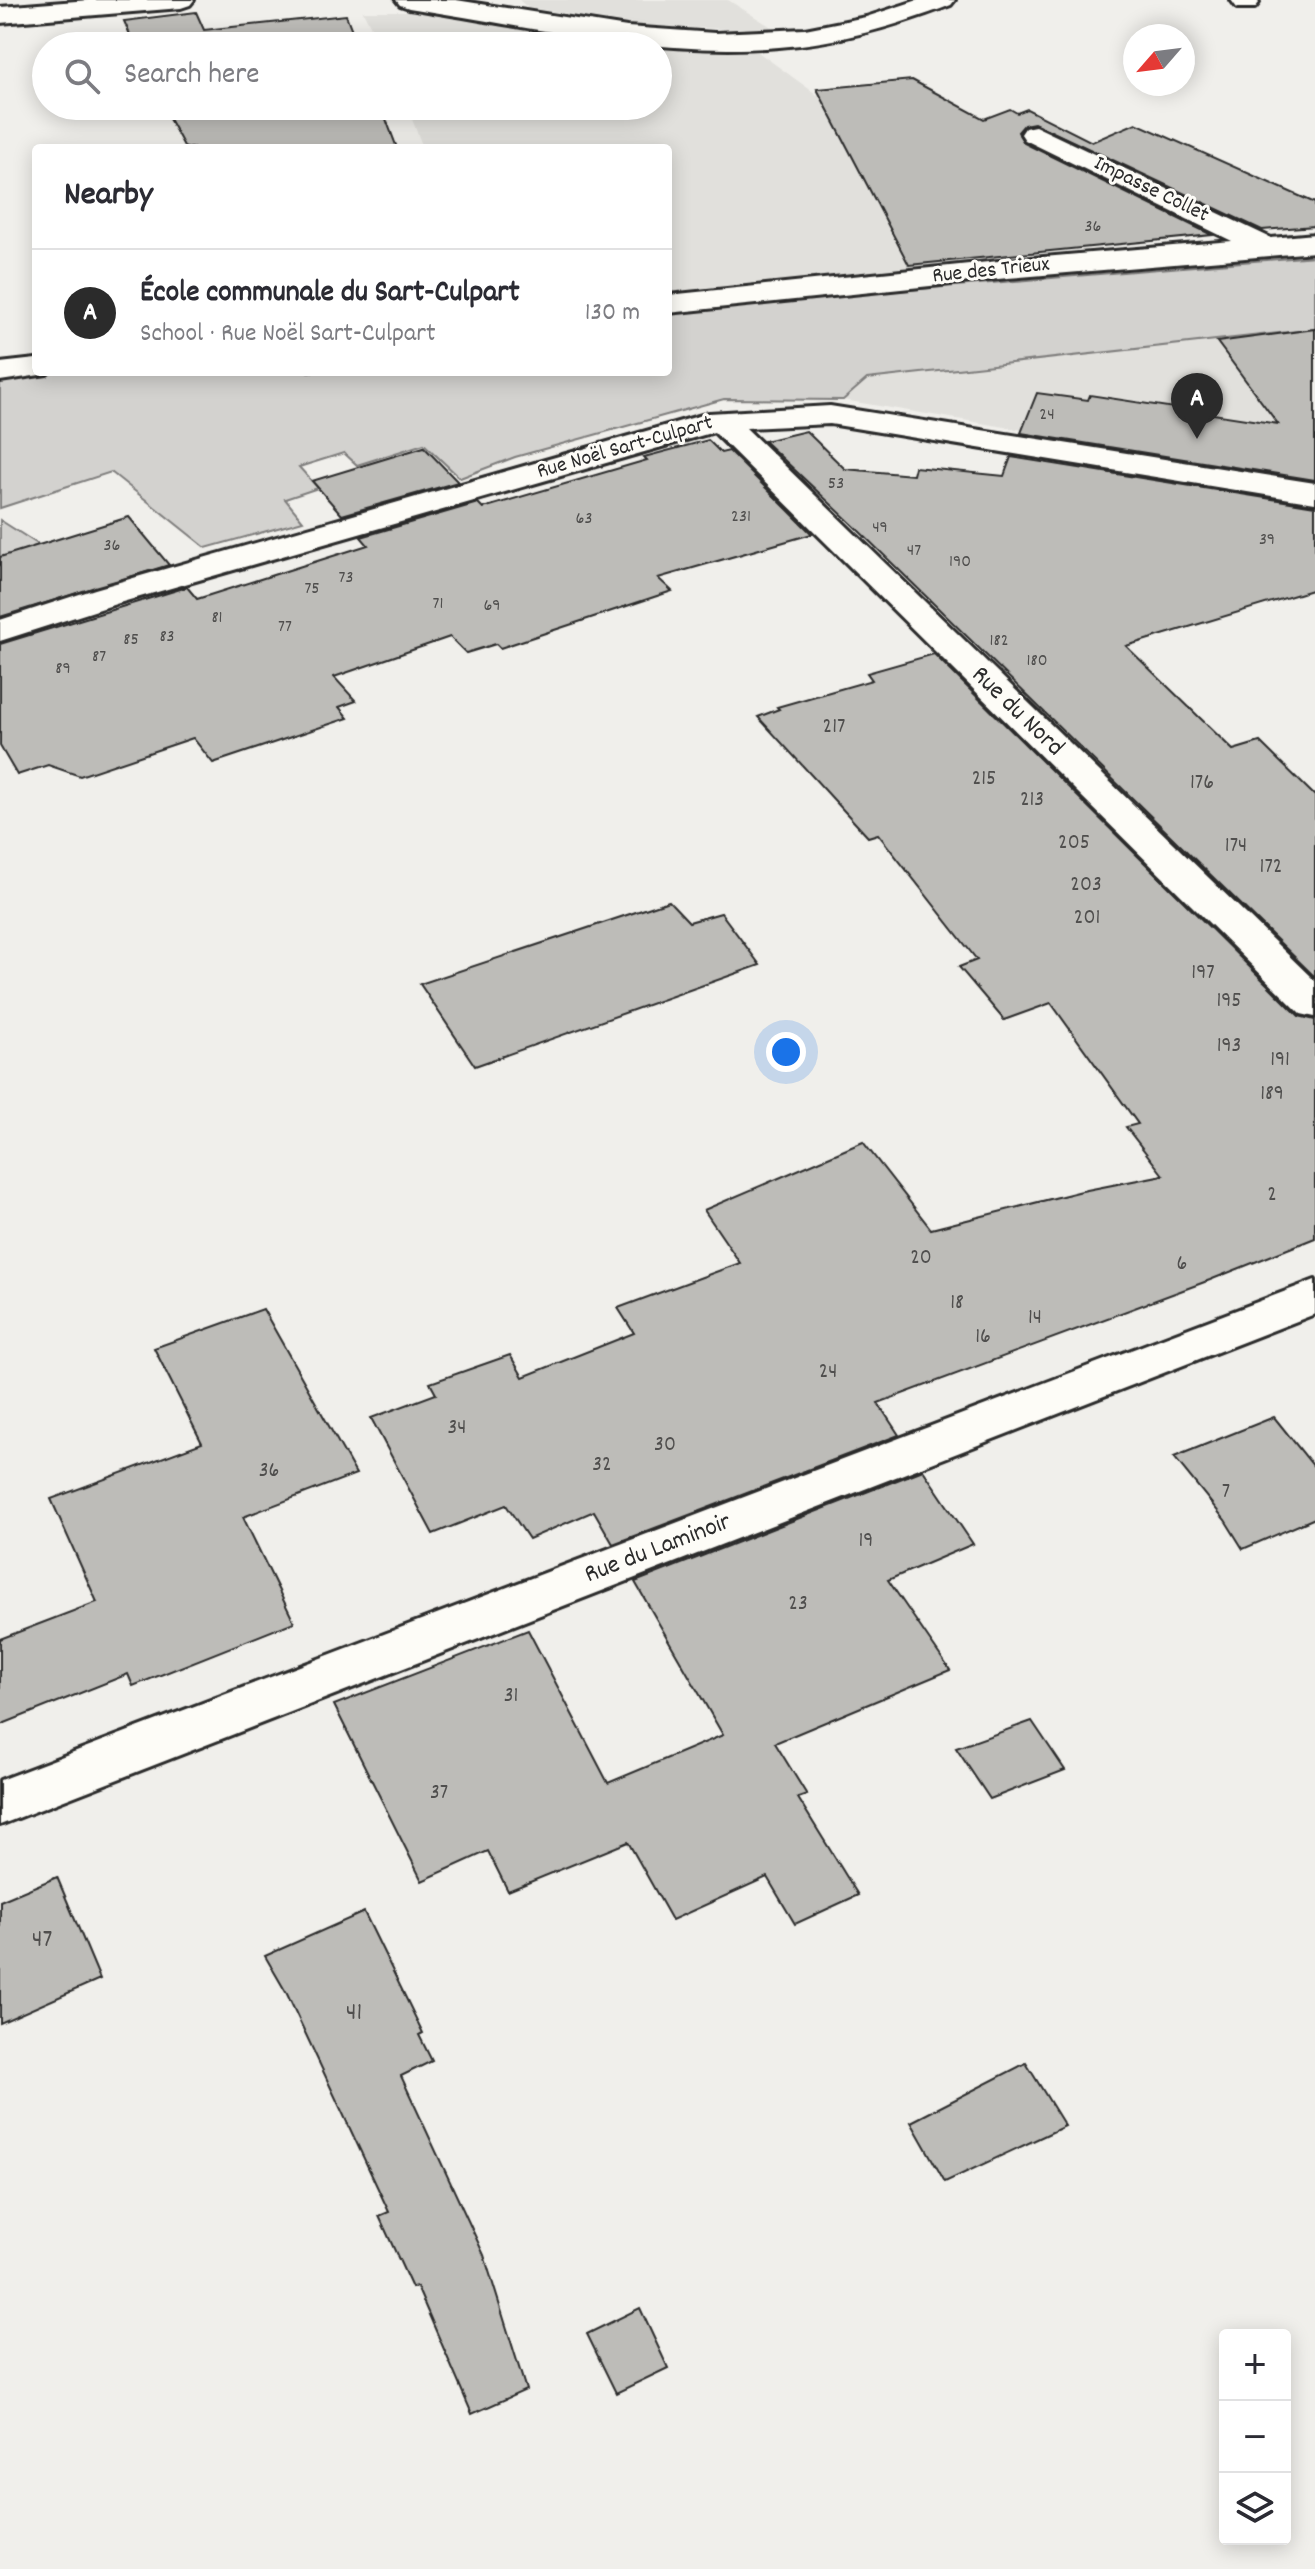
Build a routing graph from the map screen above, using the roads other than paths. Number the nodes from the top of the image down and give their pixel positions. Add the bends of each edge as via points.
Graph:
1 (181, 0) edge
2 (409, 0) edge
3 (942, 0) edge
4 (0, 15) edge
5 (622, 32) edge
6 (672, 38) edge
7 (1035, 134) dead end
8 (1315, 243) edge
9 (1266, 247) junction
10 (672, 304) edge
11 (32, 368) edge
12 (0, 372) edge
13 (720, 420) junction
14 (1315, 493) edge
15 (0, 631) edge
16 (1315, 1004) edge
17 (1315, 1296) edge
18 (0, 1803) edge

1 - 4 street
2 - 5 street
3 - 6 street via 856,28 740,42
7 - 9 street, Impasse Collet
8 - 9 street, Rue des Trieux
9 - 10 street, Rue des Trieux
11 - 12 street
13 - 14 street, Rue Noël Sart-Culpart via 830,415
13 - 15 street, Rue Noël Sart-Culpart
13 - 16 street, Rue du Nord
17 - 18 street, Rue du Laminoir

